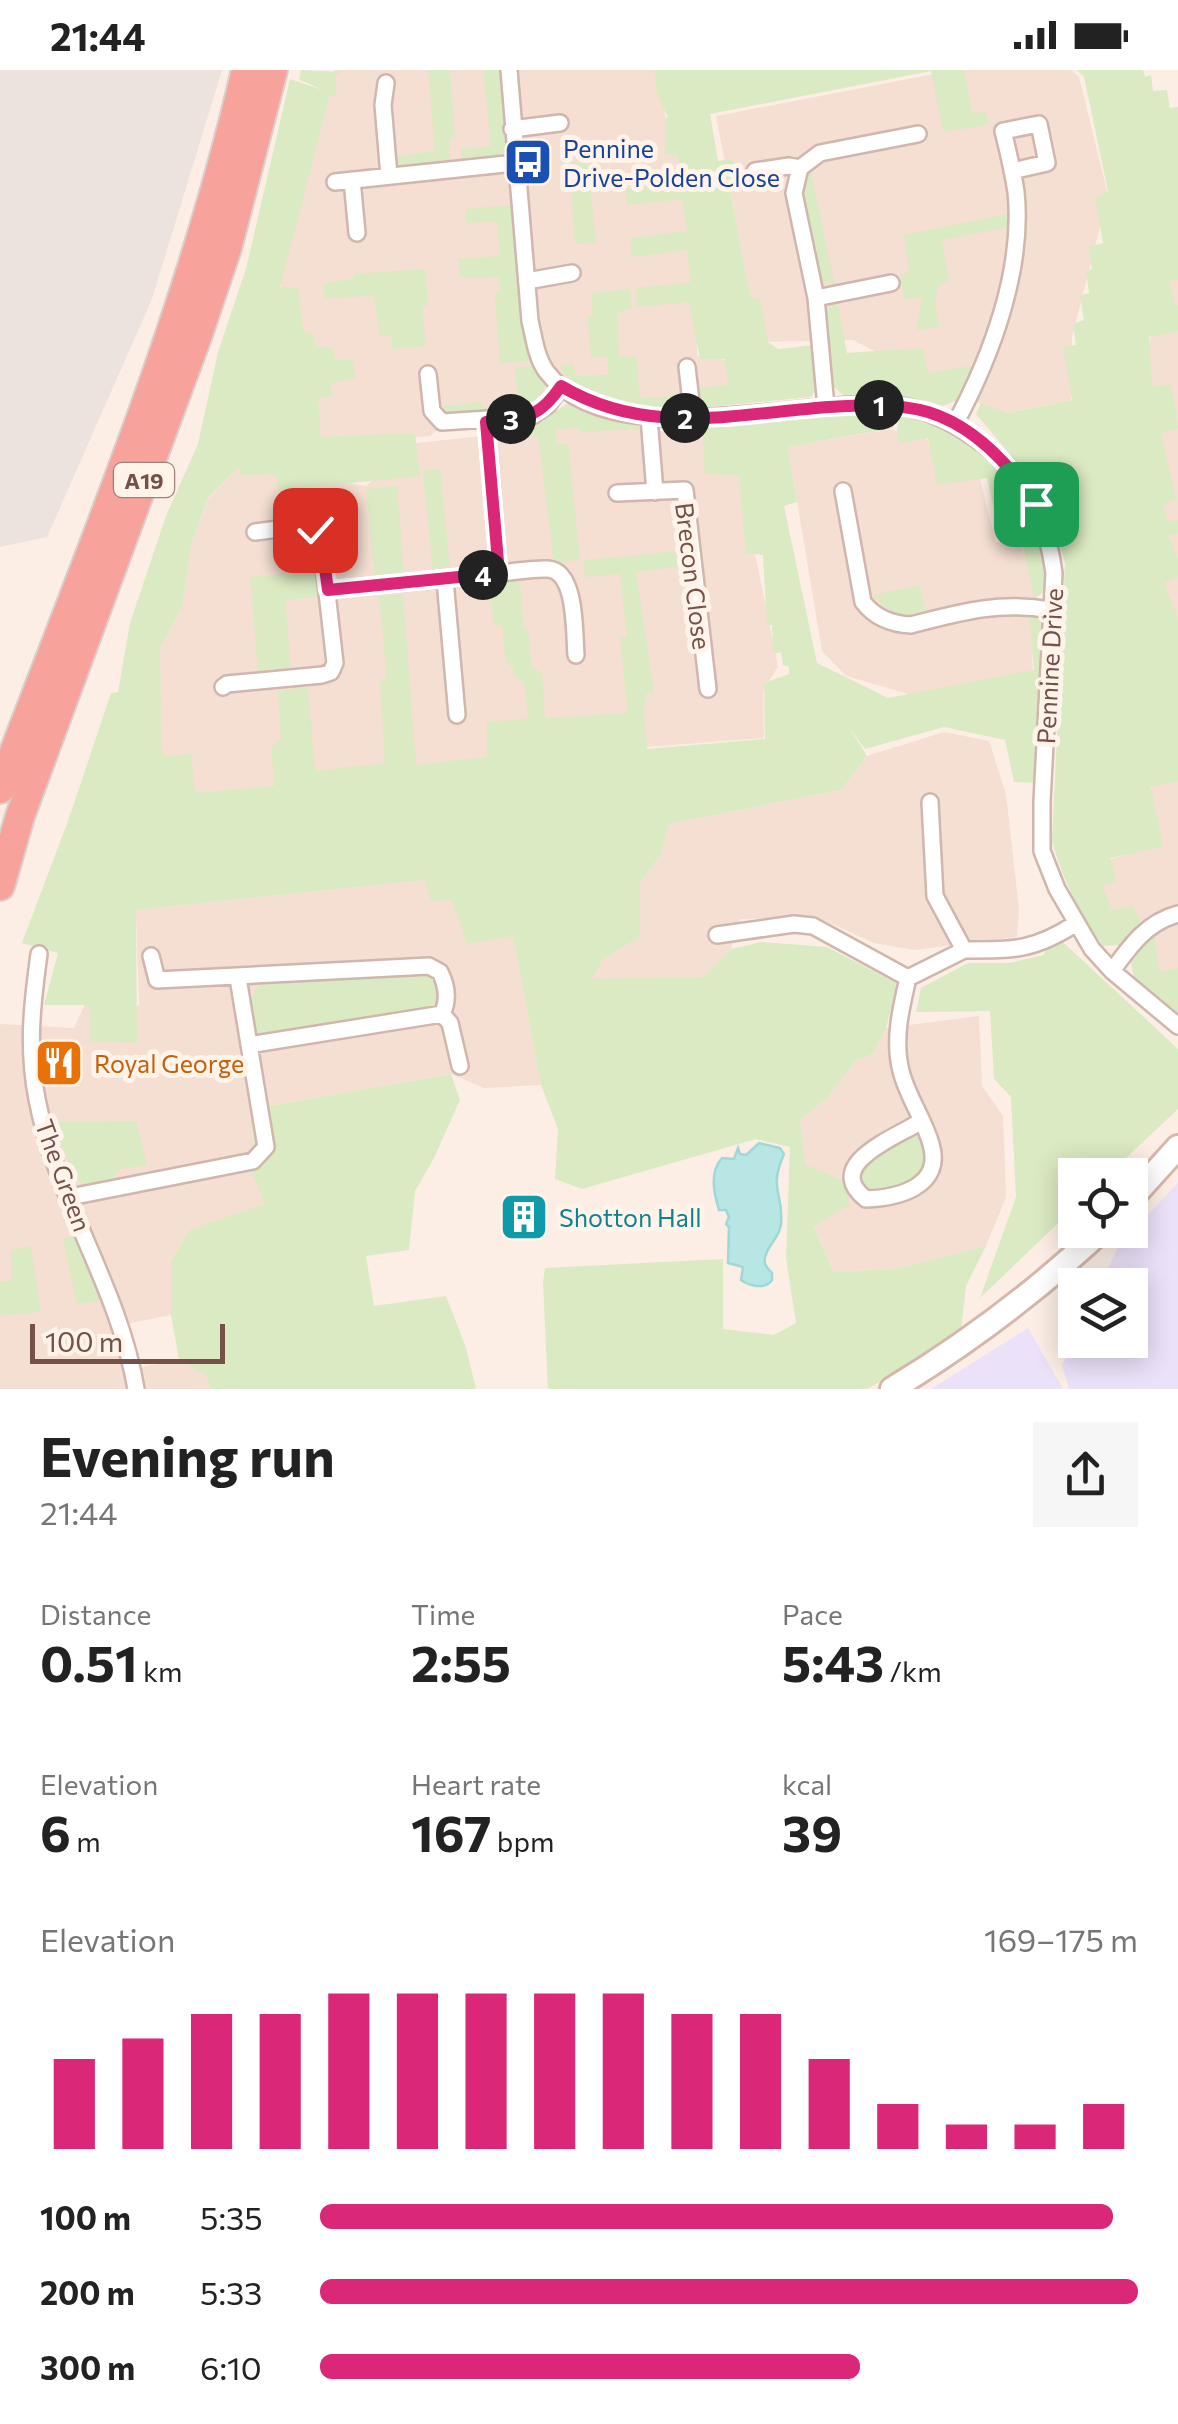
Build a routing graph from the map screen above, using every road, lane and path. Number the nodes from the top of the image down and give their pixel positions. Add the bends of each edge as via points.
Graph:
1 (246, 70) edge
2 (273, 70) edge
3 (508, 70) edge
4 (386, 83) dead end
5 (560, 123) dead end
6 (512, 128) junction
7 (918, 134) dead end
8 (515, 163) junction
9 (800, 168) junction
10 (755, 171) dead end
11 (1012, 171) dead end
12 (389, 176) junction
13 (357, 232) dead end
14 (572, 273) dead end
15 (527, 281) junction
16 (891, 284) dead end
17 (816, 298) junction
18 (687, 367) dead end
19 (428, 374) dead end
20 (561, 386) junction
21 (826, 407) junction
22 (649, 418) junction
23 (694, 418) junction
24 (486, 422) junction
25 (954, 424) junction
26 (843, 491) dead end
27 (655, 492) junction
28 (616, 493) dead end
29 (255, 532) dead end
30 (499, 573) junction
31 (445, 580) junction
32 (328, 590) junction
33 (1052, 610) junction
34 (576, 655) dead end
35 (223, 688) dead end
36 (708, 689) dead end
37 (457, 715) dead end
38 (0, 789) edge
39 (930, 802) dead end
40 (0, 886) edge
41 (1178, 914) edge
42 (1076, 924) junction
43 (717, 934) dead end
44 (964, 950) junction
45 (39, 954) dead end
46 (151, 956) dead end
47 (1112, 971) junction
48 (238, 978) junction
49 (908, 978) junction
50 (442, 1014) junction
51 (1178, 1026) edge
52 (249, 1045) junction
53 (460, 1066) dead end
54 (920, 1122) junction
55 (1178, 1146) edge
56 (1148, 1180) edge
57 (70, 1196) junction
58 (1082, 1248) edge
59 (136, 1389) edge
60 (892, 1389) edge

1 - 38 highway, A19 via 174,330
2 - 40 highway, A19 via 227,248
3 - 6 street
4 - 12 street
5 - 6 street
6 - 8 street
7 - 9 street via 820,153
8 - 12 street
8 - 15 street
9 - 10 street
9 - 17 street via 794,193
11 - 25 street via 1015,242 1008,283 981,369
12 - 13 street via 343,181
14 - 15 street
15 - 20 street via 537,353
16 - 17 street
17 - 21 street
18 - 23 street
19 - 24 street via 432,410 442,422
20 - 22 street, Pennine Drive via 603,407
20 - 24 street via 532,416
21 - 23 street, Pennine Drive
21 - 25 street, Pennine Drive via 900,406
22 - 23 street, Pennine Drive
22 - 27 street, Brecon Close
24 - 30 street
25 - 33 street, Pennine Drive via 1014,470 1036,504 1050,540
26 - 33 street via 863,602 872,614 911,626 990,606
27 - 28 street, Brecon Close
27 - 36 street, Brecon Close via 685,490
29 - 32 street via 315,530
30 - 31 street
30 - 34 street via 563,574
31 - 32 street
31 - 37 street
32 - 35 street via 331,672
33 - 42 street, Pennine Drive via 1042,851
39 - 44 street via 935,896
41 - 47 street via 1142,934
42 - 44 street via 1046,942
42 - 47 street, Pennine Drive
43 - 49 street via 813,926
44 - 49 street
45 - 57 street, The Green via 29,1022 37,1100
46 - 48 street via 157,980
47 - 51 street, Pennine Drive
48 - 50 street via 429,966 446,985
48 - 52 street
49 - 54 street via 897,1046
50 - 52 street
50 - 53 street
52 - 57 street via 266,1147 253,1161
54 - 54 street via 934,1156 917,1188 866,1199 854,1190 852,1167
55 - 56 street
57 - 59 street, The Green via 117,1313
58 - 60 street via 958,1349

